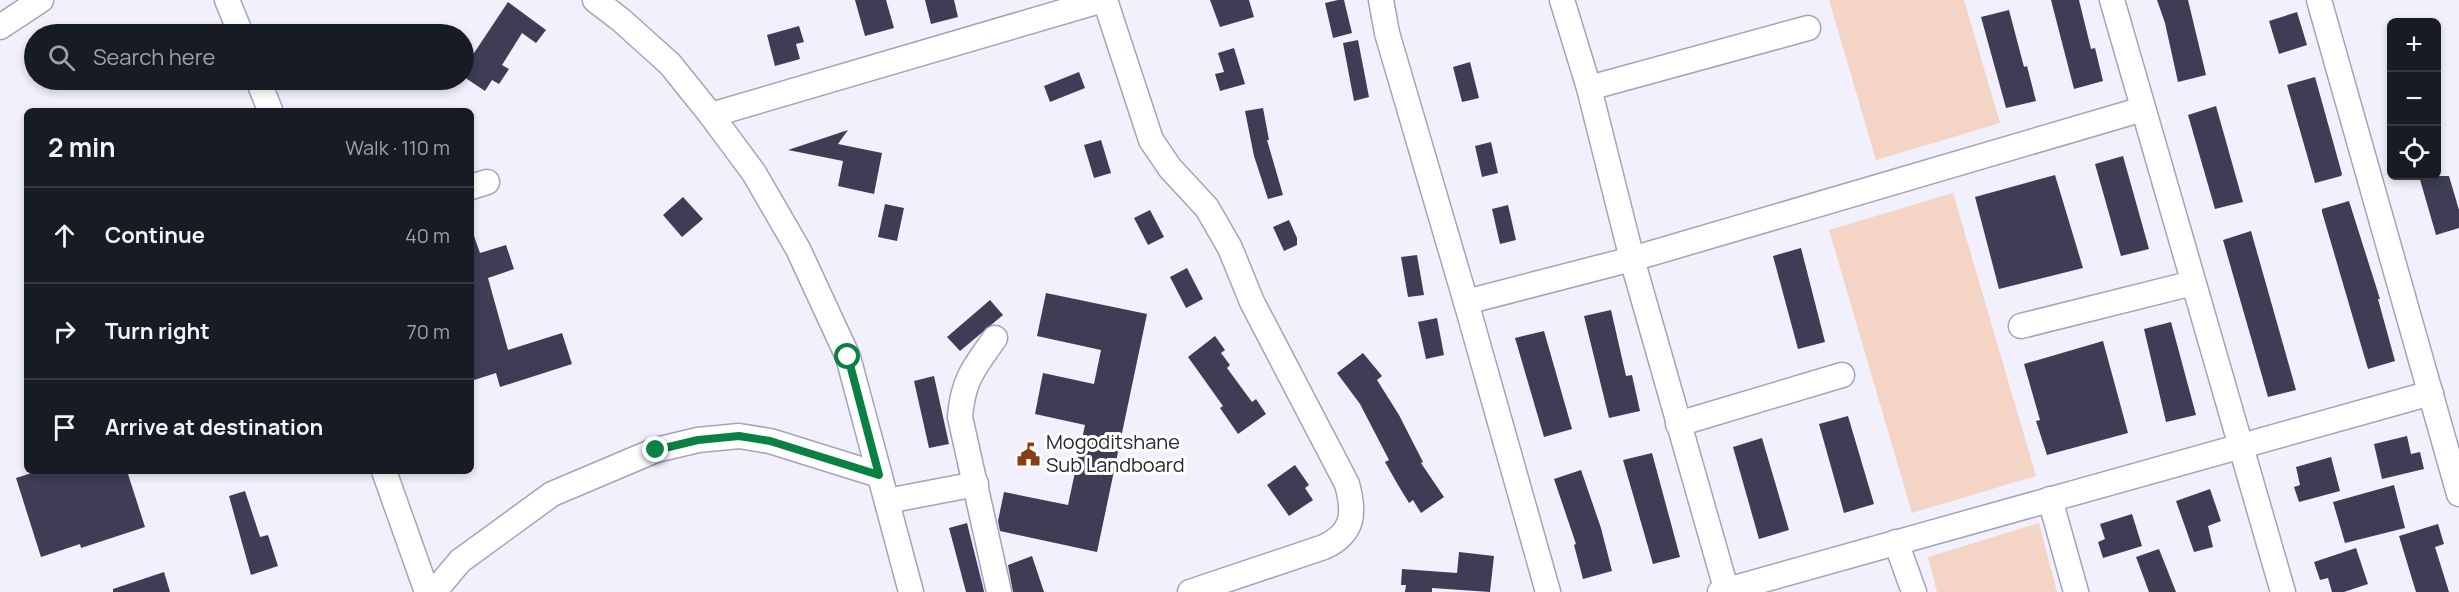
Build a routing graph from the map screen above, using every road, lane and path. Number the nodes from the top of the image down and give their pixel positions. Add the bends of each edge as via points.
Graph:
1 (40, 0) edge
2 (227, 0) edge
3 (595, 0) edge
4 (1104, 0) edge
5 (1381, 0) edge
6 (1562, 0) edge
7 (2112, 0) edge
8 (2319, 0) edge
9 (237, 24) edge
10 (0, 27) edge
11 (1808, 28) dead end
12 (1589, 88) junction
13 (262, 90) edge
14 (269, 108) edge
15 (2143, 109) junction
16 (711, 115) junction
17 (1632, 259) junction
18 (2193, 283) junction
19 (1467, 302) junction
20 (2021, 326) dead end
21 (995, 338) dead end
22 (1842, 375) dead end
23 (2431, 393) junction
24 (1678, 424) junction
25 (2241, 446) junction
26 (385, 474) edge
27 (879, 475) junction
28 (976, 484) junction
29 (2459, 494) edge
30 (2050, 499) junction
31 (887, 501) junction
32 (1896, 542) junction
33 (1724, 591) edge
34 (427, 592) edge
35 (434, 592) edge
36 (911, 592) edge
37 (999, 592) edge
38 (1190, 592) edge
39 (1548, 592) edge
40 (1914, 592) edge
41 (2076, 592) edge
42 (2283, 592) edge

1 - 10 street
2 - 9 street
3 - 16 street via 670,64
4 - 16 street
4 - 38 street via 1151,140 1170,168 1207,208 1230,248 1252,302 1347,484 1353,504 1349,524 1339,540
5 - 19 street via 1387,33
6 - 12 street
7 - 15 street
8 - 23 street
11 - 12 street
12 - 17 street
13 - 14 street
15 - 17 street
15 - 18 street
16 - 27 street via 754,173 798,249 848,357
17 - 19 street
17 - 24 street
18 - 20 street
18 - 25 street
19 - 39 street
21 - 28 street via 968,377 962,397 960,417
22 - 24 street
23 - 25 street
23 - 29 street
24 - 33 street
25 - 30 street
25 - 42 street
26 - 34 street
27 - 31 street
27 - 35 street via 770,441 739,436 656,450 552,494 460,561
28 - 31 street
28 - 37 street
30 - 32 street
30 - 41 street
31 - 36 street
32 - 33 street
32 - 40 street

